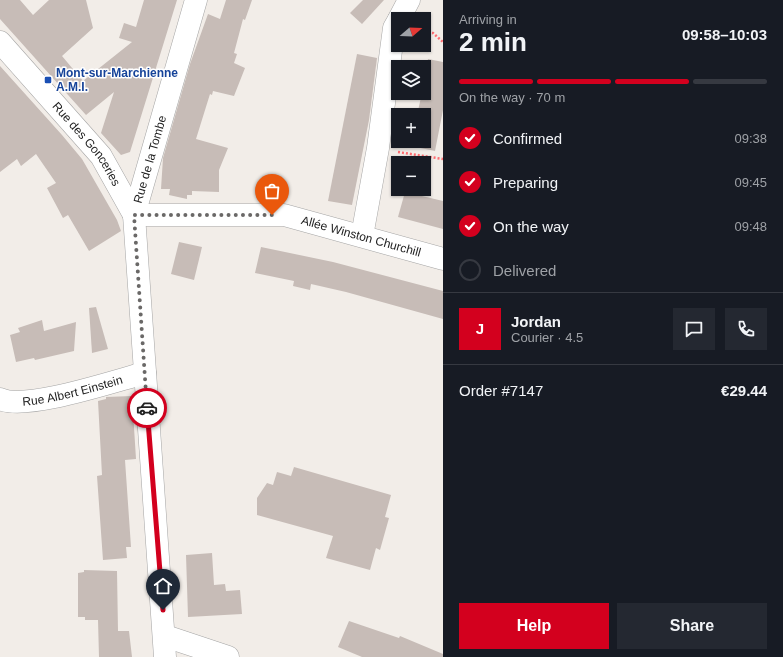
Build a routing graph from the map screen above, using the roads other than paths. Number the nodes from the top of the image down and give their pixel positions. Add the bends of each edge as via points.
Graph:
1 (196, 0) edge
2 (409, 0) edge
3 (402, 12) edge
4 (0, 42) edge
5 (391, 50) edge
6 (134, 215) junction
7 (362, 236) junction
8 (443, 259) edge
9 (145, 373) junction
10 (0, 399) edge
11 (165, 647) edge
12 (228, 657) edge

1 - 6 street, Rue de la Tombe
2 - 3 street
4 - 6 street, Rue des Gonceries via 101,156
5 - 7 street via 378,148
6 - 7 street, Allée Winston Churchill via 284,215
6 - 9 street, Rue de la Tombe
7 - 8 street, Allée Winston Churchill
9 - 10 street, Rue Albert Einstein via 48,400 6,402
9 - 11 street, Rue de la Tombe
11 - 12 street

